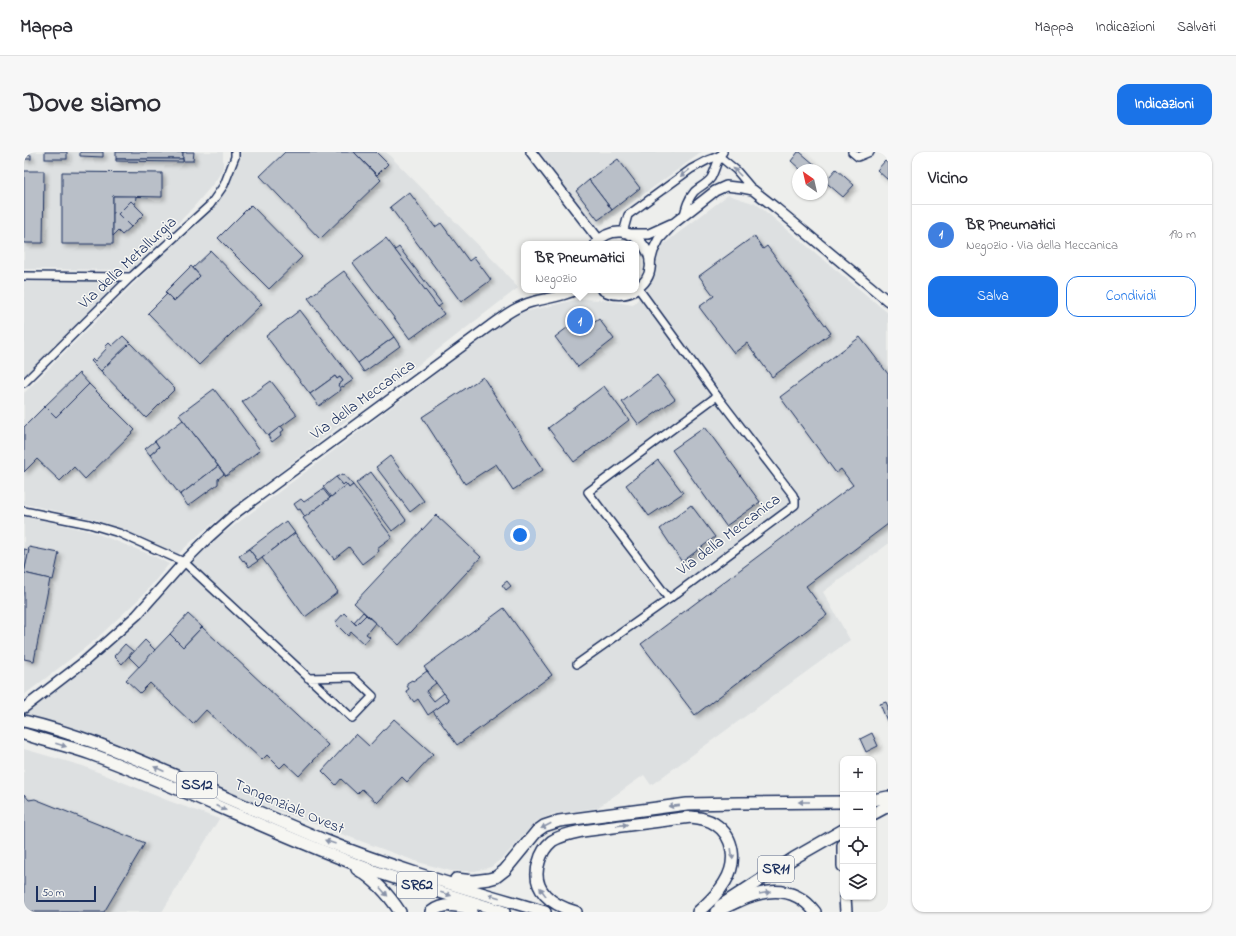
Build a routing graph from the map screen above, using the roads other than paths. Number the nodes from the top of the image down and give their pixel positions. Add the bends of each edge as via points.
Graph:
1 (236, 152) edge
2 (531, 152) edge
3 (852, 152) edge
4 (870, 152) edge
5 (721, 154) edge
6 (753, 190) junction
7 (684, 215) junction
8 (672, 224) junction
9 (627, 234) junction
10 (596, 241) edge
11 (598, 241) edge
12 (650, 262) junction
13 (24, 276) edge
14 (131, 278) junction
15 (639, 286) edge
16 (569, 293) edge
17 (611, 293) edge
18 (626, 293) edge
19 (639, 293) edge
20 (888, 301) edge
21 (24, 383) edge
22 (717, 396) junction
23 (24, 511) edge
24 (184, 562) junction
25 (669, 599) junction
26 (578, 664) dead end
27 (308, 678) junction
28 (24, 708) edge
29 (25, 721) edge
30 (24, 734) edge
31 (888, 797) edge
32 (876, 799) edge
33 (840, 802) edge
34 (888, 806) edge
35 (876, 812) edge
36 (840, 832) edge
37 (331, 853) junction
38 (378, 860) junction
39 (845, 900) edge
40 (400, 912) edge
41 (431, 912) edge
42 (484, 912) edge
43 (504, 912) edge
44 (544, 912) edge
45 (576, 912) edge
46 (698, 912) edge
47 (711, 912) edge
48 (716, 912) edge
49 (816, 912) edge
50 (846, 912) edge

1 - 14 street, Via della Metallurgia via 224,185 210,205
2 - 10 street
3 - 4 street via 858,157
6 -> 5 street
5 - 7 street via 710,180 694,192
5 -> 9 street via 691,169 628,215
6 - 7 street via 726,186 715,191
6 - 20 street
7 - 8 street
8 - 9 street via 648,234
8 - 12 street via 659,239
9 - 11 street via 614,233
9 - 12 street via 640,241 647,250
12 - 15 street via 645,281
13 - 14 street
14 - 21 street, Via della Metallurgia
16 - 24 street, Via della Meccanica via 531,302 514,309 491,325 237,512
17 - 18 street
19 - 22 street, Via della Meccanica
22 - 25 street, Via della Meccanica via 793,495 795,505
22 - 25 street via 588,492
23 - 24 street via 119,533
24 - 27 street
24 - 28 street, Via della Meccanica via 138,615 85,662
25 - 26 street, Via della Meccanica
27 - 27 street via 352,718 372,696 353,677
38 -> 29 main road, Tangenziale Ovest / SS12 via 324,840 138,759
30 -> 37 main road, Tangenziale Ovest / SS12 via 96,756
31 - 32 main road
33 -> 38 main road via 702,804 559,820 537,831 501,874 482,881 461,880
34 - 35 main road
36 - 47 main road, SR11
37 -> 40 main road via 368,876
37 -> 43 main road, Tangenziale Ovest / SR62 via 426,888
44 -> 38 main road, Tangenziale Ovest / SR62
39 - 50 main road
41 - 42 main road via 447,905
45 -> 46 main road via 556,905 545,896 538,885 538,864 544,850 553,841 582,831 691,817 716,824 728,839 733,858 726,882
48 -> 49 main road via 749,896 773,891 798,896

